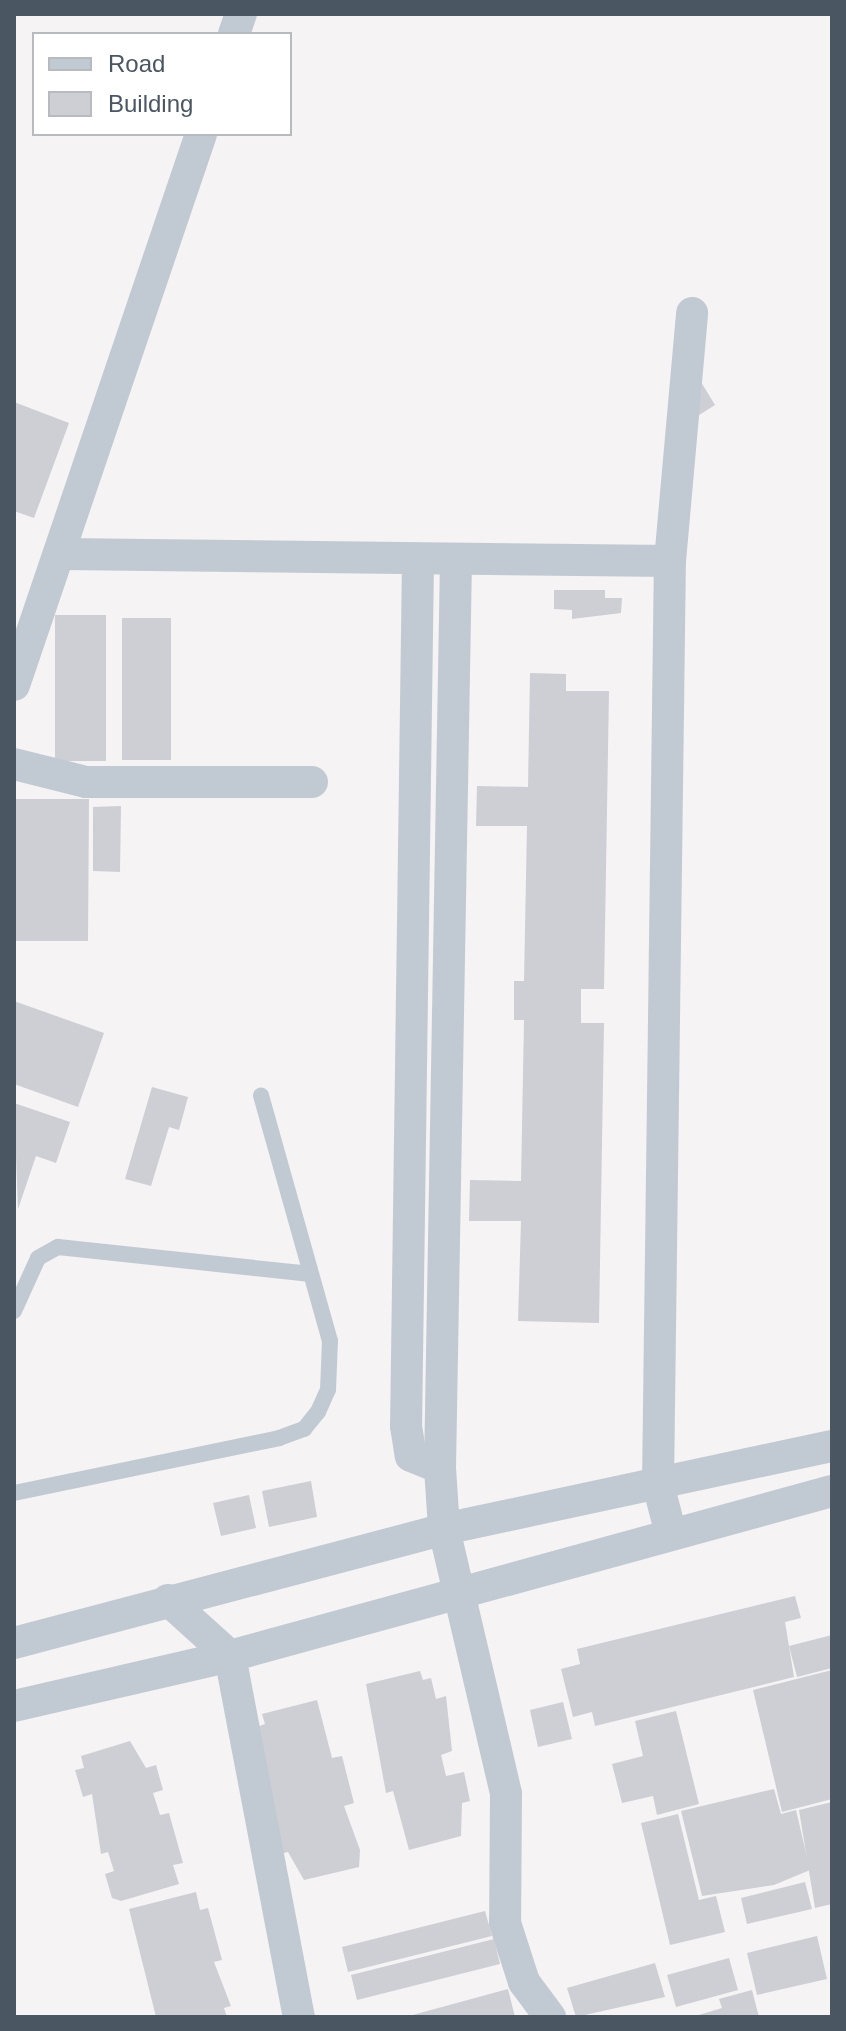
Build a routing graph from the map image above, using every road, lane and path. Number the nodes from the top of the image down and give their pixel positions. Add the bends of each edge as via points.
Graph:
1 (200, 136) edge
2 (692, 313) dead end
3 (62, 554) junction
4 (418, 560) junction
5 (456, 560) junction
6 (670, 561) junction
7 (14, 685) edge
8 (452, 748) junction
9 (414, 751) junction
10 (14, 764) edge
11 (312, 782) dead end
12 (410, 852) junction
13 (449, 852) junction
14 (261, 1096) dead end
15 (444, 1156) junction
16 (408, 1157) junction
17 (445, 1249) junction
18 (408, 1252) junction
19 (309, 1274) junction
20 (14, 1311) edge
21 (832, 1446) edge
22 (440, 1468) junction
23 (658, 1484) junction
24 (832, 1491) edge
25 (14, 1493) edge
26 (444, 1529) junction
27 (671, 1534) junction
28 (458, 1595) junction
29 (168, 1600) junction
30 (14, 1643) edge
31 (230, 1656) junction
32 (14, 1706) edge
33 (299, 2017) edge
34 (550, 2017) edge

1 - 3 street
2 - 6 street
3 - 4 street
3 - 7 street
4 - 5 street
4 - 9 street
5 - 6 street
5 - 8 street
6 - 23 street
8 - 9 street
8 - 13 street
9 - 12 street
10 - 11 street via 86,782
12 - 13 street
12 - 16 street
13 - 15 street
14 - 19 lane
15 - 16 street
15 - 17 street
16 - 18 street
17 - 18 street
17 - 22 street
18 - 22 street via 407,1438 411,1456
19 - 20 lane via 58,1247 38,1258
19 - 25 lane via 323,1309 331,1368 318,1412 304,1429
21 - 23 street
22 - 26 street
23 - 26 street
23 - 27 street
24 - 27 street
26 - 28 street
26 - 29 street
27 - 28 street
28 - 31 street
28 - 34 street via 506,1794 505,1923 524,1982
29 - 30 street
29 - 31 street
31 - 32 street
31 - 33 street

